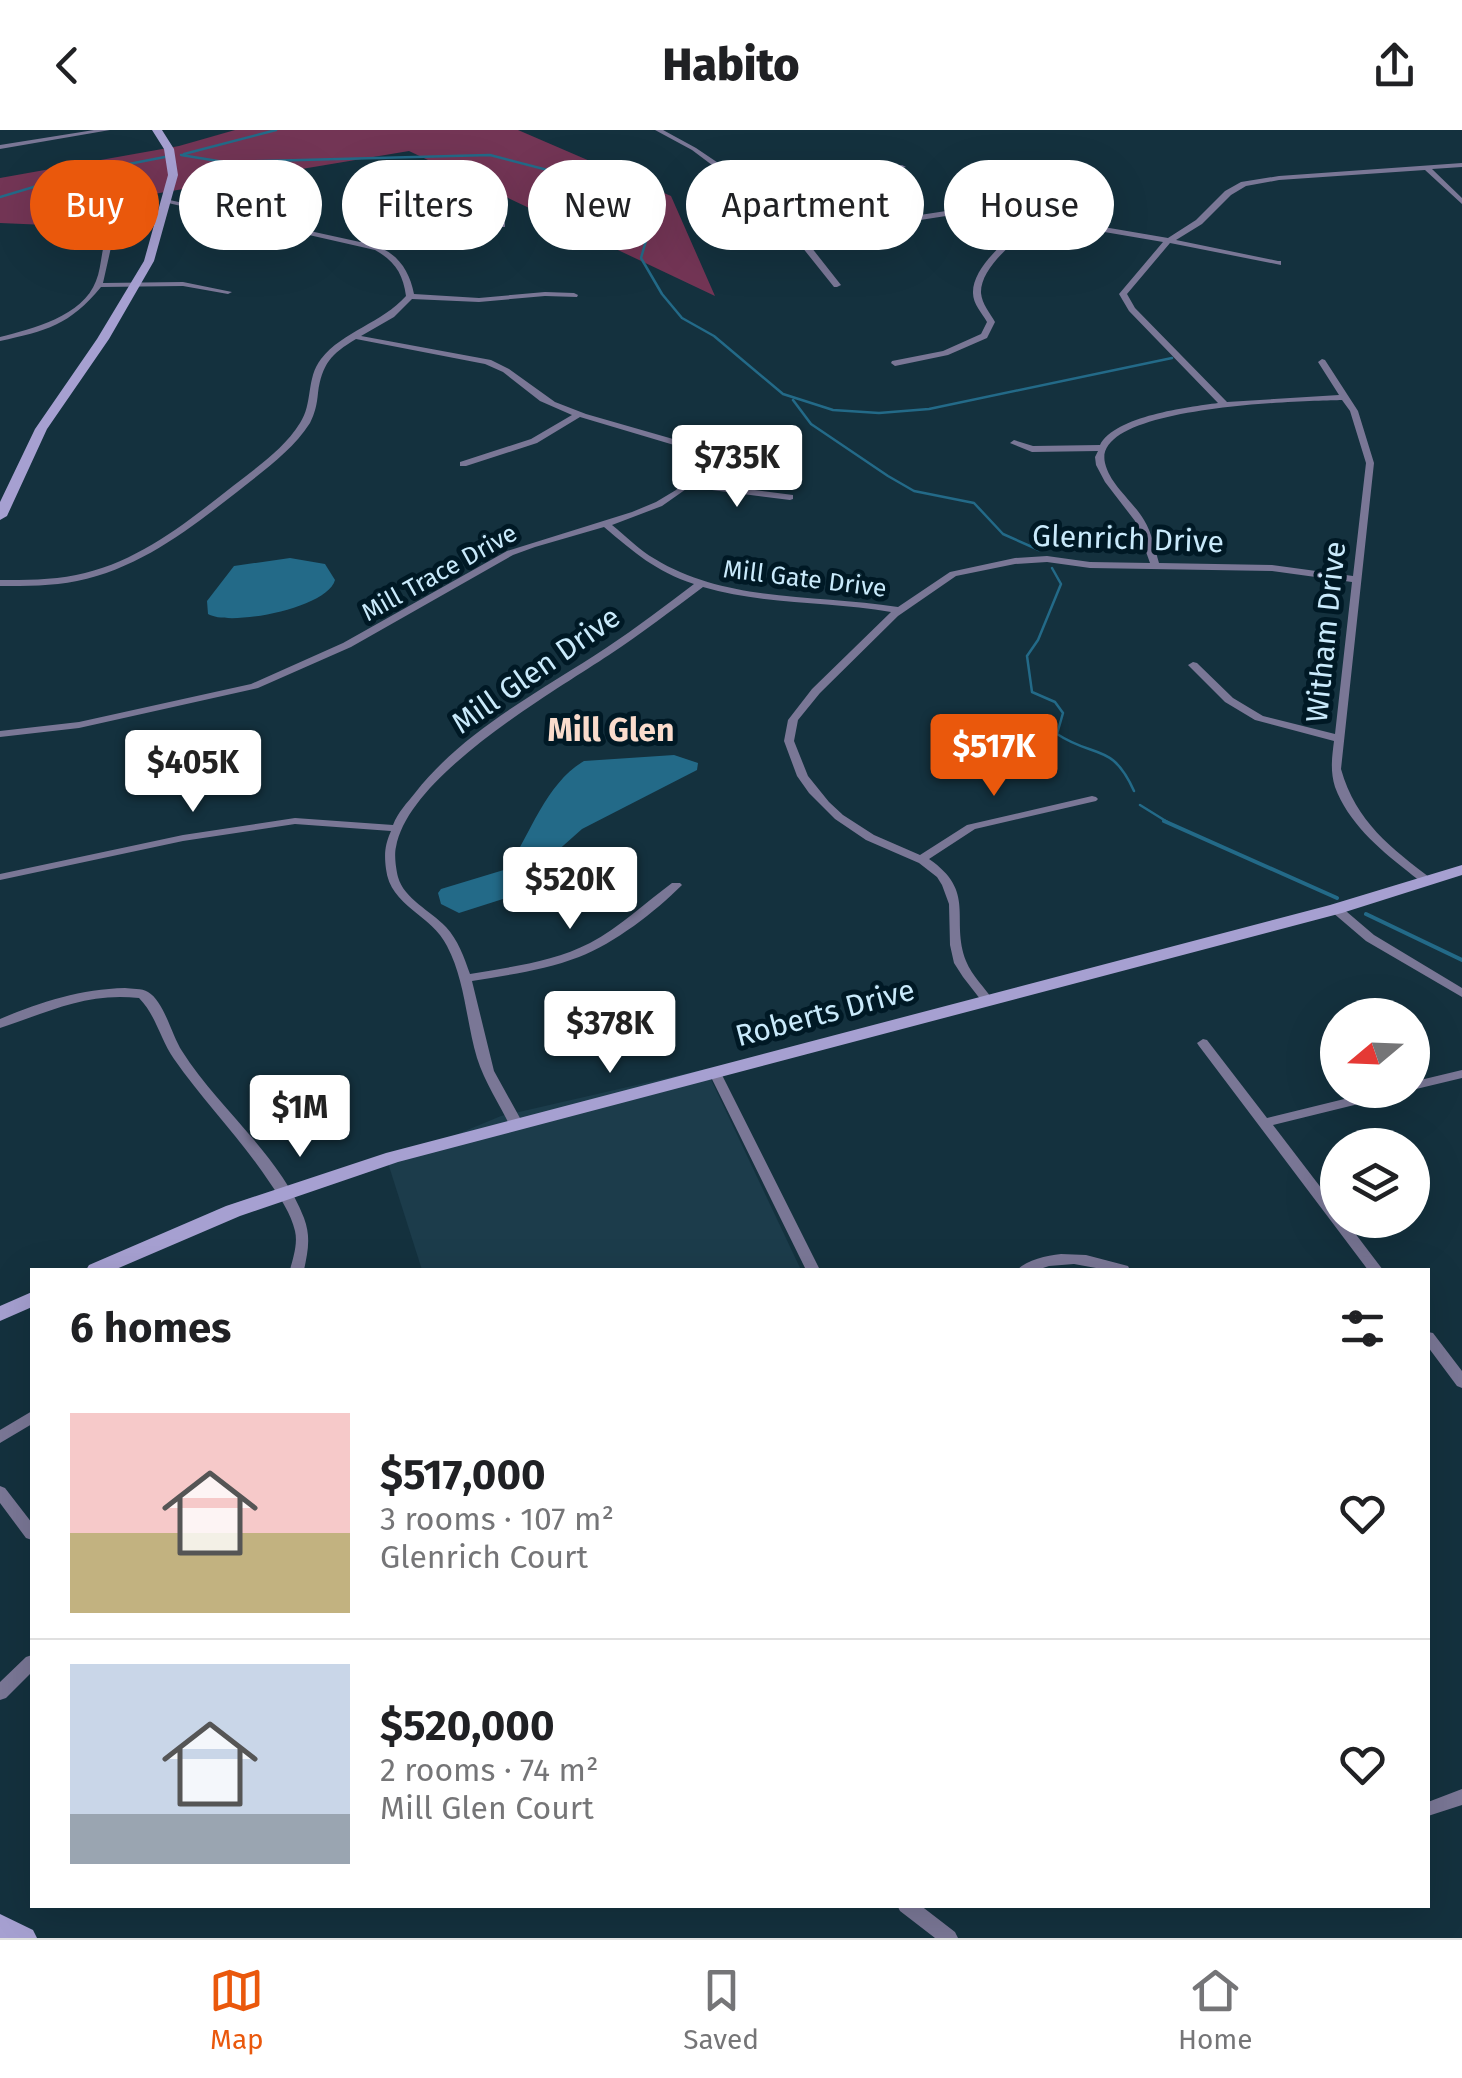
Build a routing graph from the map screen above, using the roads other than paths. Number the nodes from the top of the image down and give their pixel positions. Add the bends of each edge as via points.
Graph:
1 (106, 130) edge
2 (157, 130) edge
3 (658, 130) edge
4 (71, 133) edge
5 (0, 148) edge
6 (709, 160) edge
7 (1462, 165) edge
8 (1427, 168) junction
9 (168, 201) junction
10 (1462, 202) edge
11 (1114, 232) edge
12 (342, 239) edge
13 (1167, 242) junction
14 (107, 250) edge
15 (378, 250) edge
16 (810, 250) edge
17 (1002, 250) edge
18 (1278, 263) dead end
19 (100, 285) junction
20 (137, 285) junction
21 (837, 286) dead end
22 (228, 292) dead end
23 (574, 295) dead end
24 (410, 296) junction
25 (0, 337) edge
26 (359, 338) junction
27 (1322, 362) dead end
28 (895, 363) dead end
29 (1343, 397) junction
30 (1224, 404) junction
31 (578, 415) junction
32 (1014, 443) dead end
33 (1100, 448) junction
34 (462, 464) dead end
35 (690, 484) junction
36 (790, 497) dead end
37 (0, 516) edge
38 (604, 523) junction
39 (1155, 564) junction
40 (1354, 579) junction
41 (0, 583) edge
42 (701, 584) junction
43 (900, 610) junction
44 (1194, 666) dead end
45 (0, 734) edge
46 (1340, 739) junction
47 (1092, 798) dead end
48 (394, 828) junction
49 (922, 859) junction
50 (1462, 870) edge
51 (0, 877) edge
52 (1428, 882) junction
53 (676, 884) dead end
54 (1336, 909) junction
55 (464, 979) junction
56 (1462, 993) edge
57 (988, 1001) junction
58 (0, 1024) edge
59 (1203, 1043) dead end
60 (716, 1073) junction
61 (1462, 1074) edge
62 (1430, 1082) edge
63 (1325, 1108) edge
64 (1263, 1123) junction
65 (516, 1125) junction
66 (279, 1190) junction
67 (1320, 1197) edge
68 (1352, 1238) edge
69 (101, 1268) edge
70 (297, 1268) edge
71 (812, 1268) edge
72 (1029, 1268) edge
73 (1116, 1268) edge
74 (1374, 1268) edge
75 (30, 1300) edge
76 (0, 1314) edge
77 (1430, 1340) edge
78 (1462, 1382) edge
79 (30, 1418) edge
80 (0, 1437) edge
81 (0, 1492) edge
82 (30, 1531) edge
83 (30, 1664) edge
84 (0, 1693) edge
85 (1462, 1797) edge
86 (1430, 1808) edge
87 (910, 1908) edge
88 (0, 1926) edge
89 (24, 1938) edge
90 (949, 1938) edge

1 - 4 street
2 - 9 street via 173,162
3 - 6 street
4 - 5 street
7 - 8 street
8 - 10 street
8 - 13 street via 1244,184
9 - 12 street
9 - 20 street
11 - 13 street
13 - 18 street
13 - 30 street via 1123,294
14 - 19 street
15 - 24 street via 396,258
16 - 21 street
17 - 28 street via 980,276 978,296 991,322 984,336 946,353
19 - 20 street
19 - 25 street via 79,311 54,327
20 - 22 street
20 - 37 street via 40,429
23 - 24 street
24 - 26 street
26 - 31 street via 497,365 544,400
26 - 41 street via 320,367 309,417 294,438 194,524 95,576
27 - 29 street, Witham Drive
29 - 30 street
29 - 40 street, Witham Drive via 1361,427 1370,463
30 - 33 street via 1152,420
31 - 34 street via 534,441
31 - 35 street via 678,443 695,466
32 - 33 street
33 - 39 street via 1101,466 1141,522
35 - 36 street
35 - 38 street, Mill Trace Drive
38 - 42 street, Mill Gate Drive via 652,562
38 - 45 street, Mill Trace Drive via 510,553 347,646 254,686 78,725
39 - 40 street, Glenrich Drive
39 - 43 street, Glenrich Drive via 1047,559 979,567 945,578
40 - 46 street, Witham Drive
42 - 43 street, Mill Gate Drive
42 - 48 street, Mill Glen Drive via 515,709 446,764
43 - 49 street, Glenrich Drive via 800,709 789,741 809,784 842,821
44 - 46 street via 1259,718
46 - 52 street, Witham Drive via 1336,769 1344,802
47 - 49 street via 985,822
48 - 51 street via 295,821 147,844
48 - 55 street via 387,854 393,882 438,923
49 - 57 street, Glenrich Drive via 954,893 958,956
50 - 52 street, Roberts Drive
52 - 54 street, Roberts Drive
53 - 55 street via 588,947 544,964
54 - 56 street via 1370,938
54 - 57 street, Roberts Drive
55 - 65 street via 489,1073
57 - 60 street, Roberts Drive
58 - 66 street via 68,1000 143,994 178,1055
59 - 64 street
60 - 65 street, Roberts Drive
60 - 71 street
61 - 62 street
63 - 64 street
64 - 67 street
65 - 66 street, Roberts Drive
66 - 69 street, Roberts Drive
66 - 70 street via 302,1231
68 - 74 street
72 - 73 street via 1080,1258
75 - 76 street
77 - 78 street
79 - 80 street
81 - 82 street
83 - 84 street
85 - 86 street
87 - 90 street
88 - 89 street

